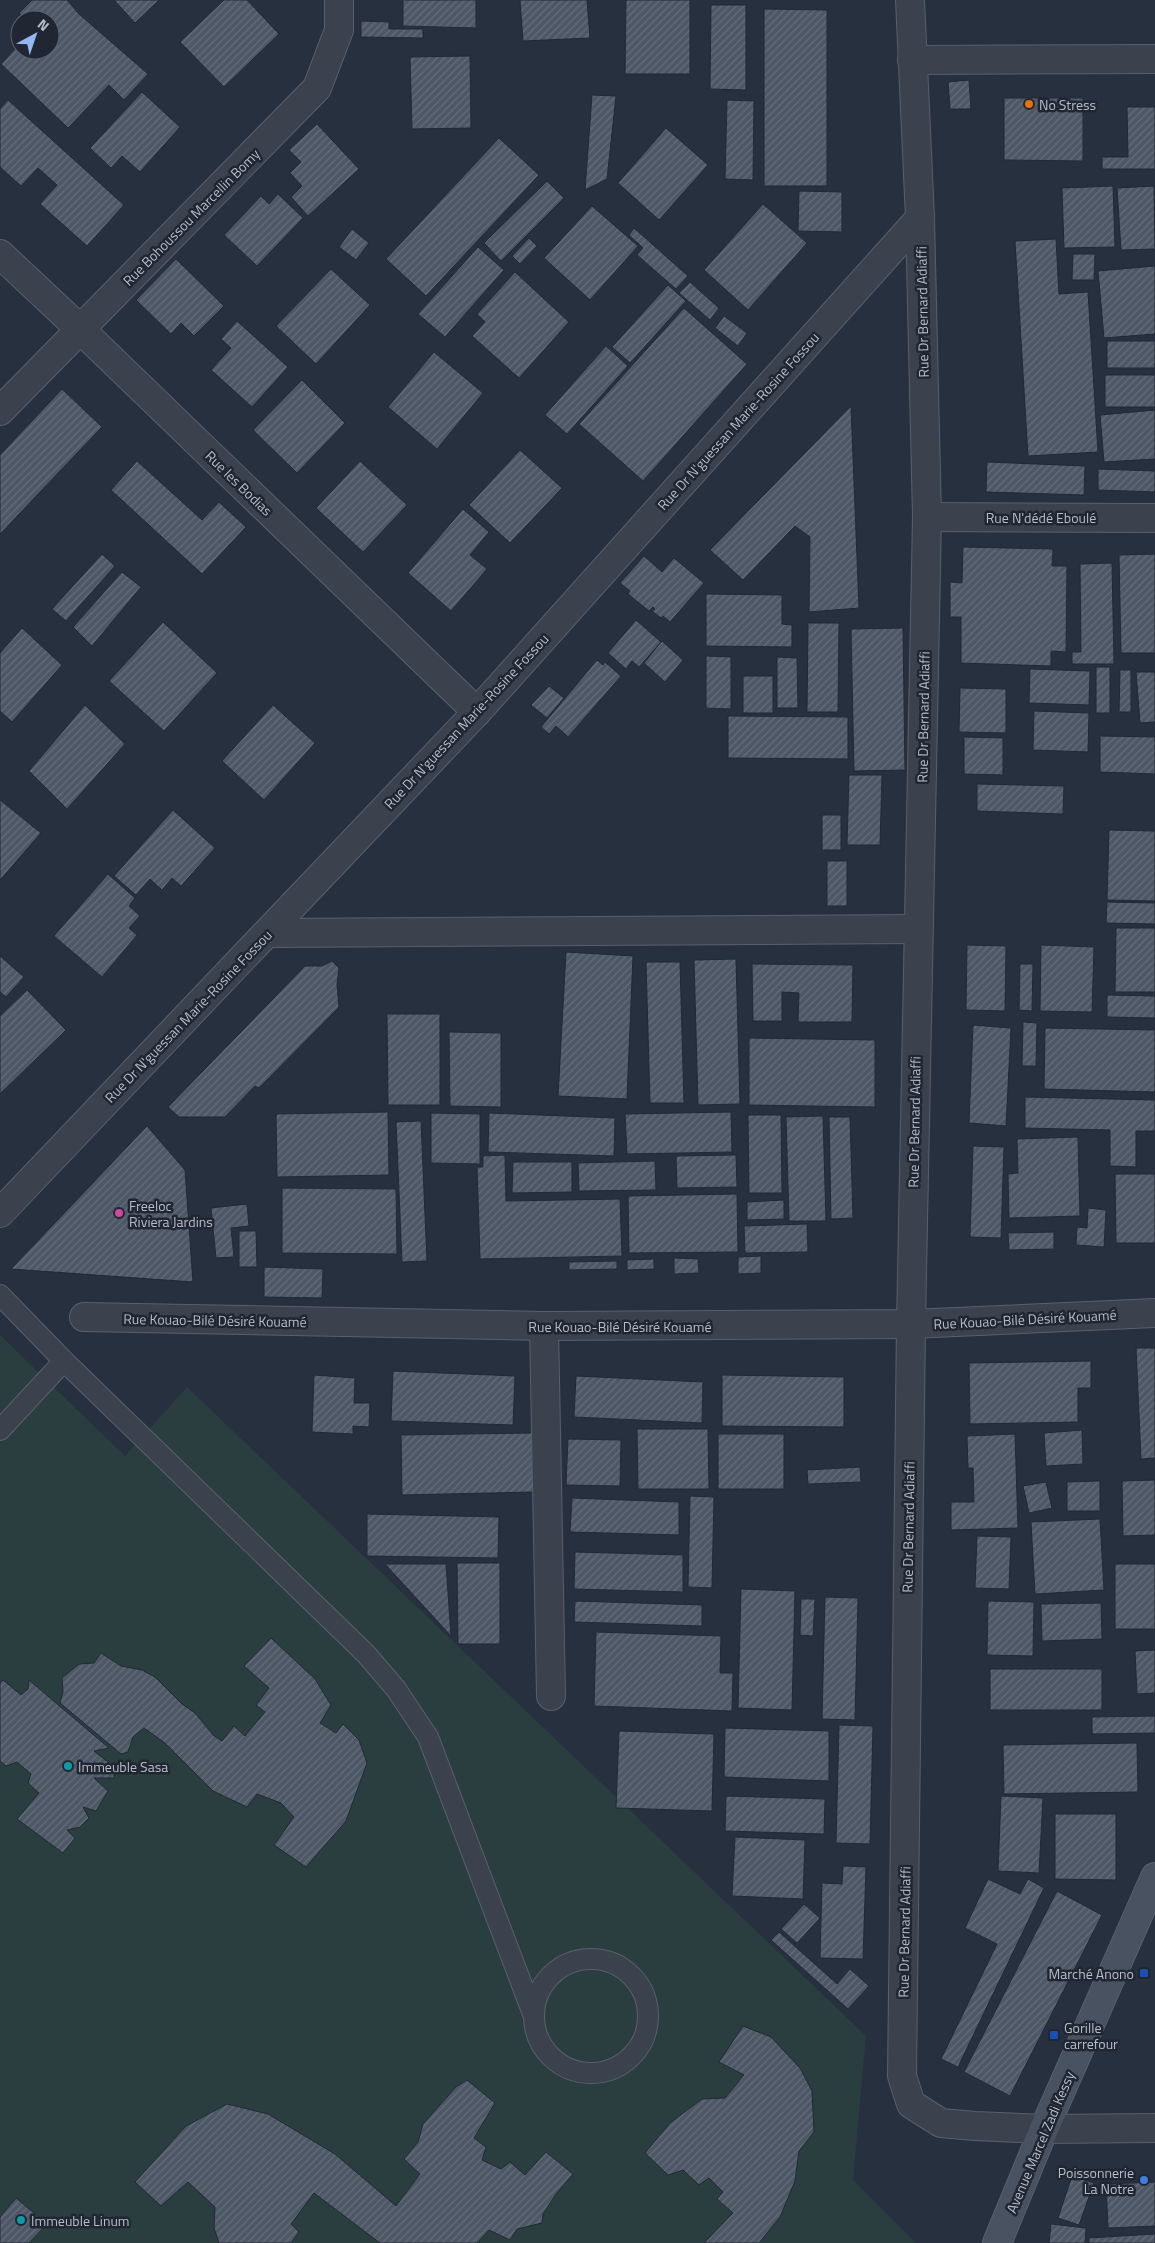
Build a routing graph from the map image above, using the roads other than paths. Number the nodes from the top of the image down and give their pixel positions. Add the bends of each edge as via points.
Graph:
1 (339, 0) edge
2 (910, 0) edge
3 (1155, 59) edge
4 (912, 60) junction
5 (920, 218) junction
6 (0, 254) edge
7 (80, 329) junction
8 (0, 411) edge
9 (928, 517) junction
10 (1155, 518) edge
11 (477, 712) junction
12 (918, 929) junction
13 (268, 933) junction
14 (0, 1213) edge
15 (0, 1295) edge
16 (1155, 1313) edge
17 (84, 1317) dead end
18 (910, 1324) junction
19 (544, 1326) junction
20 (64, 1361) junction
21 (0, 1430) edge
22 (550, 1696) dead end
23 (1155, 1877) edge
24 (533, 2014) junction
25 (1155, 2128) edge
26 (1044, 2129) junction
27 (997, 2243) edge

1 - 7 street, Rue Bohoussou Marcellin Bomy via 339,30 317,88
2 - 4 street, Rue Dr Bernard Adiaffi
3 - 4 street
4 - 5 street, Rue Dr Bernard Adiaffi
5 - 9 street, Rue Dr Bernard Adiaffi
5 - 11 street, Rue Dr N'guessan Marie-Rosine Fossou
6 - 7 street, Rue les Bodias
7 - 8 street, Rue Bohoussou Marcellin Bomy
7 - 11 street, Rue les Bodias
9 - 10 street, Rue N'dédé Eboulé
9 - 12 street, Rue Dr Bernard Adiaffi
11 - 13 street, Rue Dr N'guessan Marie-Rosine Fossou
12 - 13 street
12 - 18 street, Rue Dr Bernard Adiaffi
13 - 14 street, Rue Dr N'guessan Marie-Rosine Fossou
15 - 20 lane
16 - 18 street, Rue Kouao-Bilé Désiré Kouamé
17 - 19 street, Rue Kouao-Bilé Désiré Kouamé
18 - 19 street, Rue Kouao-Bilé Désiré Kouamé
18 - 26 street, Rue Dr Bernard Adiaffi via 902,2076 911,2104 941,2122
19 - 22 street
20 - 21 lane
20 - 24 lane via 366,1654 396,1689 428,1737
23 - 26 street, Avenue Marcel Zadi Kessy
24 - 24 lane via 537,2037 549,2056 568,2069 590,2074 612,2070 631,2058 644,2040 649,2017 645,1994 633,1976 614,1963 592,1958 570,1962 551,1974 538,1992
25 - 26 street, Rue Dr Bernard Adiaffi
26 - 27 street, Avenue Marcel Zadi Kessy

